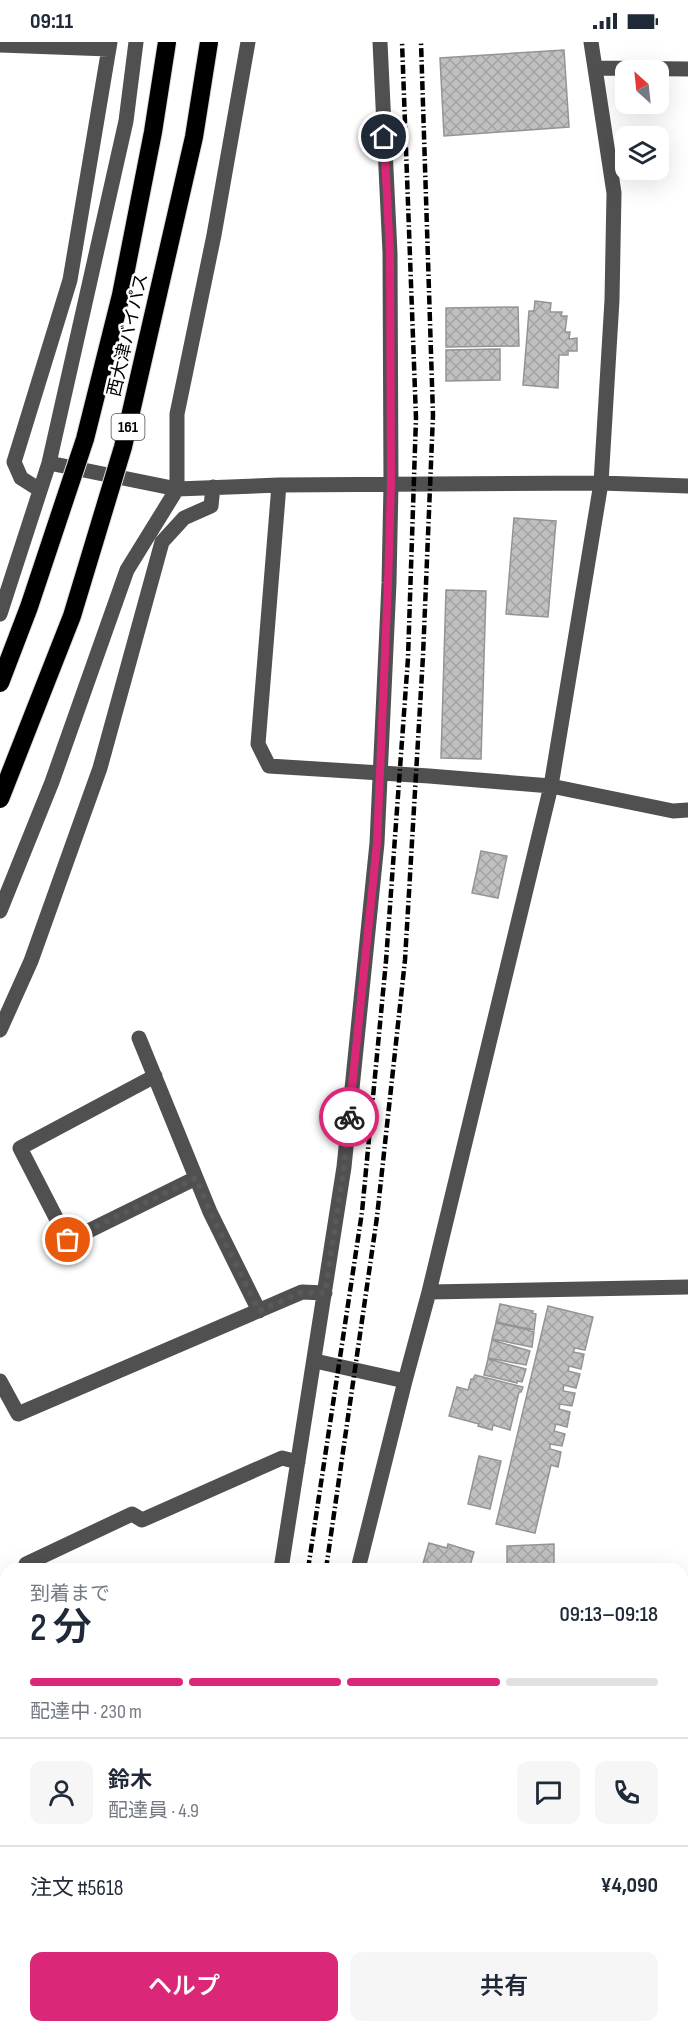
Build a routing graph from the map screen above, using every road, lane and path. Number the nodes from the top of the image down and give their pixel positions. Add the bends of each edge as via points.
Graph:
1 (136, 42) edge
2 (166, 42) edge
3 (209, 42) edge
4 (248, 42) edge
5 (380, 42) edge
6 (591, 42) edge
7 (0, 45) edge
8 (109, 46) edge
9 (596, 68) junction
10 (688, 69) edge
11 (49, 463) junction
12 (601, 483) junction
13 (391, 484) junction
14 (279, 485) junction
15 (688, 486) edge
16 (213, 487) junction
17 (177, 489) junction
18 (40, 490) junction
19 (0, 614) edge
20 (0, 683) edge
21 (380, 774) junction
22 (551, 786) junction
23 (0, 799) edge
24 (688, 810) edge
25 (0, 910) edge
26 (0, 1030) edge
27 (139, 1038) dead end
28 (155, 1076) junction
29 (196, 1178) junction
30 (688, 1287) edge
31 (429, 1292) junction
32 (325, 1293) junction
33 (259, 1311) junction
34 (315, 1360) junction
35 (405, 1381) junction
36 (0, 1382) edge
37 (298, 1462) junction
38 (28, 1563) edge
39 (282, 1563) edge
40 (360, 1563) edge

1 - 11 street via 126,121
2 - 20 highway, 西大津バイパス / 161, bridge via 121,295 85,439
3 - 23 highway, 西大津バイパス / 161, bridge via 194,137 123,447 72,616
4 - 17 street via 177,414
5 - 13 street via 390,253
6 - 9 street
7 - 8 street
8 - 18 street via 70,280 14,462 21,478
9 - 10 street
9 - 12 street via 614,193
11 - 17 street
11 - 18 street
12 - 13 street
12 - 15 street
12 - 22 street
13 - 14 street
13 - 21 street
14 - 16 street
14 - 21 street via 258,744 269,766
16 - 17 street
16 - 26 street via 211,506 184,518 162,542 100,768 31,961
17 - 25 street via 127,570
18 - 19 street
21 - 22 street
21 - 32 street via 377,843 349,1121
22 - 24 street via 673,811
22 - 31 street
27 - 28 street
28 - 29 street
28 - 29 street via 20,1148 68,1240
29 - 33 street
30 - 31 street
31 - 35 street
32 - 33 street via 302,1292
32 - 34 street
33 - 36 street via 18,1414
34 - 35 street
34 - 37 street
35 - 40 street
37 - 38 street via 282,1458 142,1520 132,1514
37 - 39 street

